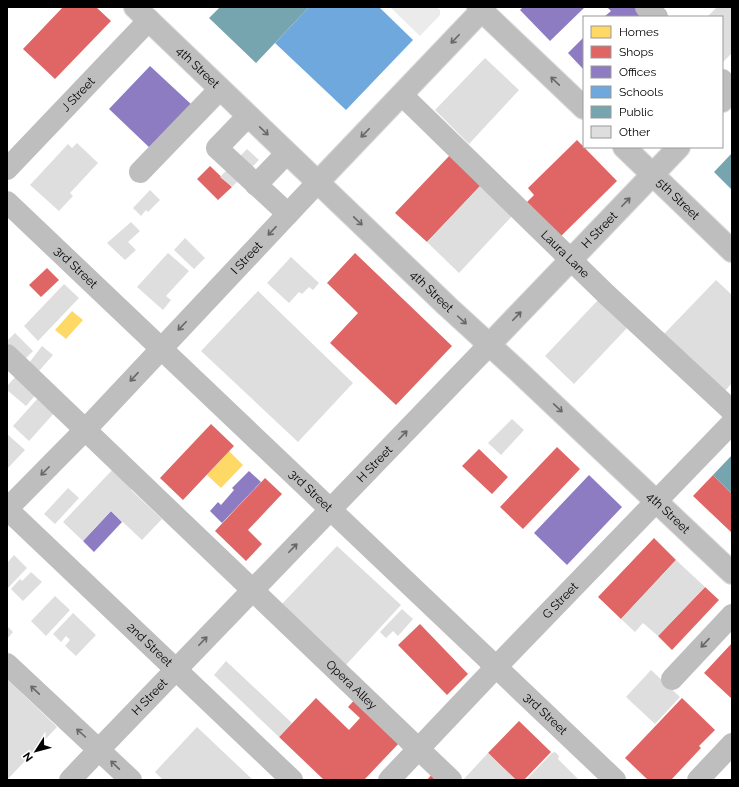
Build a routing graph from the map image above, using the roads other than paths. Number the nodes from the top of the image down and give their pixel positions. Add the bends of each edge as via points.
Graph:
1 (646, 7) edge
2 (482, 8) edge
3 (142, 14) edge
4 (656, 16) edge
5 (723, 81) edge
6 (220, 89) junction
7 (732, 90) edge
8 (402, 95) junction
9 (723, 100) edge
10 (583, 107) edge
11 (248, 116) junction
12 (625, 148) edge
13 (678, 148) edge
14 (287, 153) junction
15 (7, 169) edge
16 (140, 172) dead end
17 (652, 175) junction
18 (318, 182) junction
19 (256, 185) junction
20 (7, 202) edge
21 (288, 214) junction
22 (732, 251) edge
23 (571, 259) junction
24 (490, 344) junction
25 (161, 348) junction
26 (7, 355) edge
27 (732, 411) edge
28 (732, 423) edge
29 (85, 430) junction
30 (656, 501) junction
31 (7, 509) edge
32 (330, 510) junction
33 (732, 573) edge
34 (252, 590) junction
35 (732, 615) edge
36 (7, 664) edge
37 (496, 667) junction
38 (176, 670) junction
39 (672, 679) dead end
40 (732, 744) edge
41 (419, 749) junction
42 (99, 750) junction
43 (70, 780) edge
44 (131, 780) edge
45 (292, 780) edge
46 (389, 780) edge
47 (452, 780) edge
48 (615, 780) edge
49 (698, 780) edge

1 - 4 main road
2 -> 8 main road, I Street
10 -> 2 main road
3 - 6 main road, 4th Street
3 - 15 main road, J Street
5 - 7 main road
6 - 11 main road, 4th Street
6 - 16 main road
7 - 9 main road
8 -> 18 main road, I Street
8 - 23 main road, Laura Lane
11 -> 14 main road, 4th Street
11 - 19 main road via 217,148
12 - 17 main road, 5th Street
13 - 17 main road, H Street
14 - 18 main road, 4th Street
14 - 19 main road
17 - 22 main road, 5th Street
23 -> 17 main road, H Street
18 - 21 main road, I Street
18 -> 24 main road, 4th Street
19 - 21 main road
20 - 25 main road, 3rd Street
21 -> 25 main road, I Street
24 -> 23 main road, H Street
23 - 27 main road, Laura Lane
24 -> 30 main road, 4th Street
32 -> 24 main road, H Street
25 -> 29 main road, I Street
25 - 32 main road, 3rd Street
26 - 29 main road, Opera Alley
28 - 30 main road, G Street
29 -> 31 main road, I Street
29 - 34 main road, Opera Alley
30 - 33 main road, 4th Street
30 - 37 main road, G Street
31 - 38 main road, 2nd Street
34 -> 32 main road, H Street
32 - 37 main road, 3rd Street
38 -> 34 main road, H Street
34 - 41 main road, Opera Alley
35 -> 39 main road
42 -> 36 main road
37 - 41 main road, G Street
37 - 48 main road, 3rd Street
38 - 42 main road, H Street
38 - 45 main road, 2nd Street
40 - 49 main road
41 - 46 main road, G Street
41 - 47 main road, Opera Alley
42 - 43 main road, H Street
44 -> 42 main road

